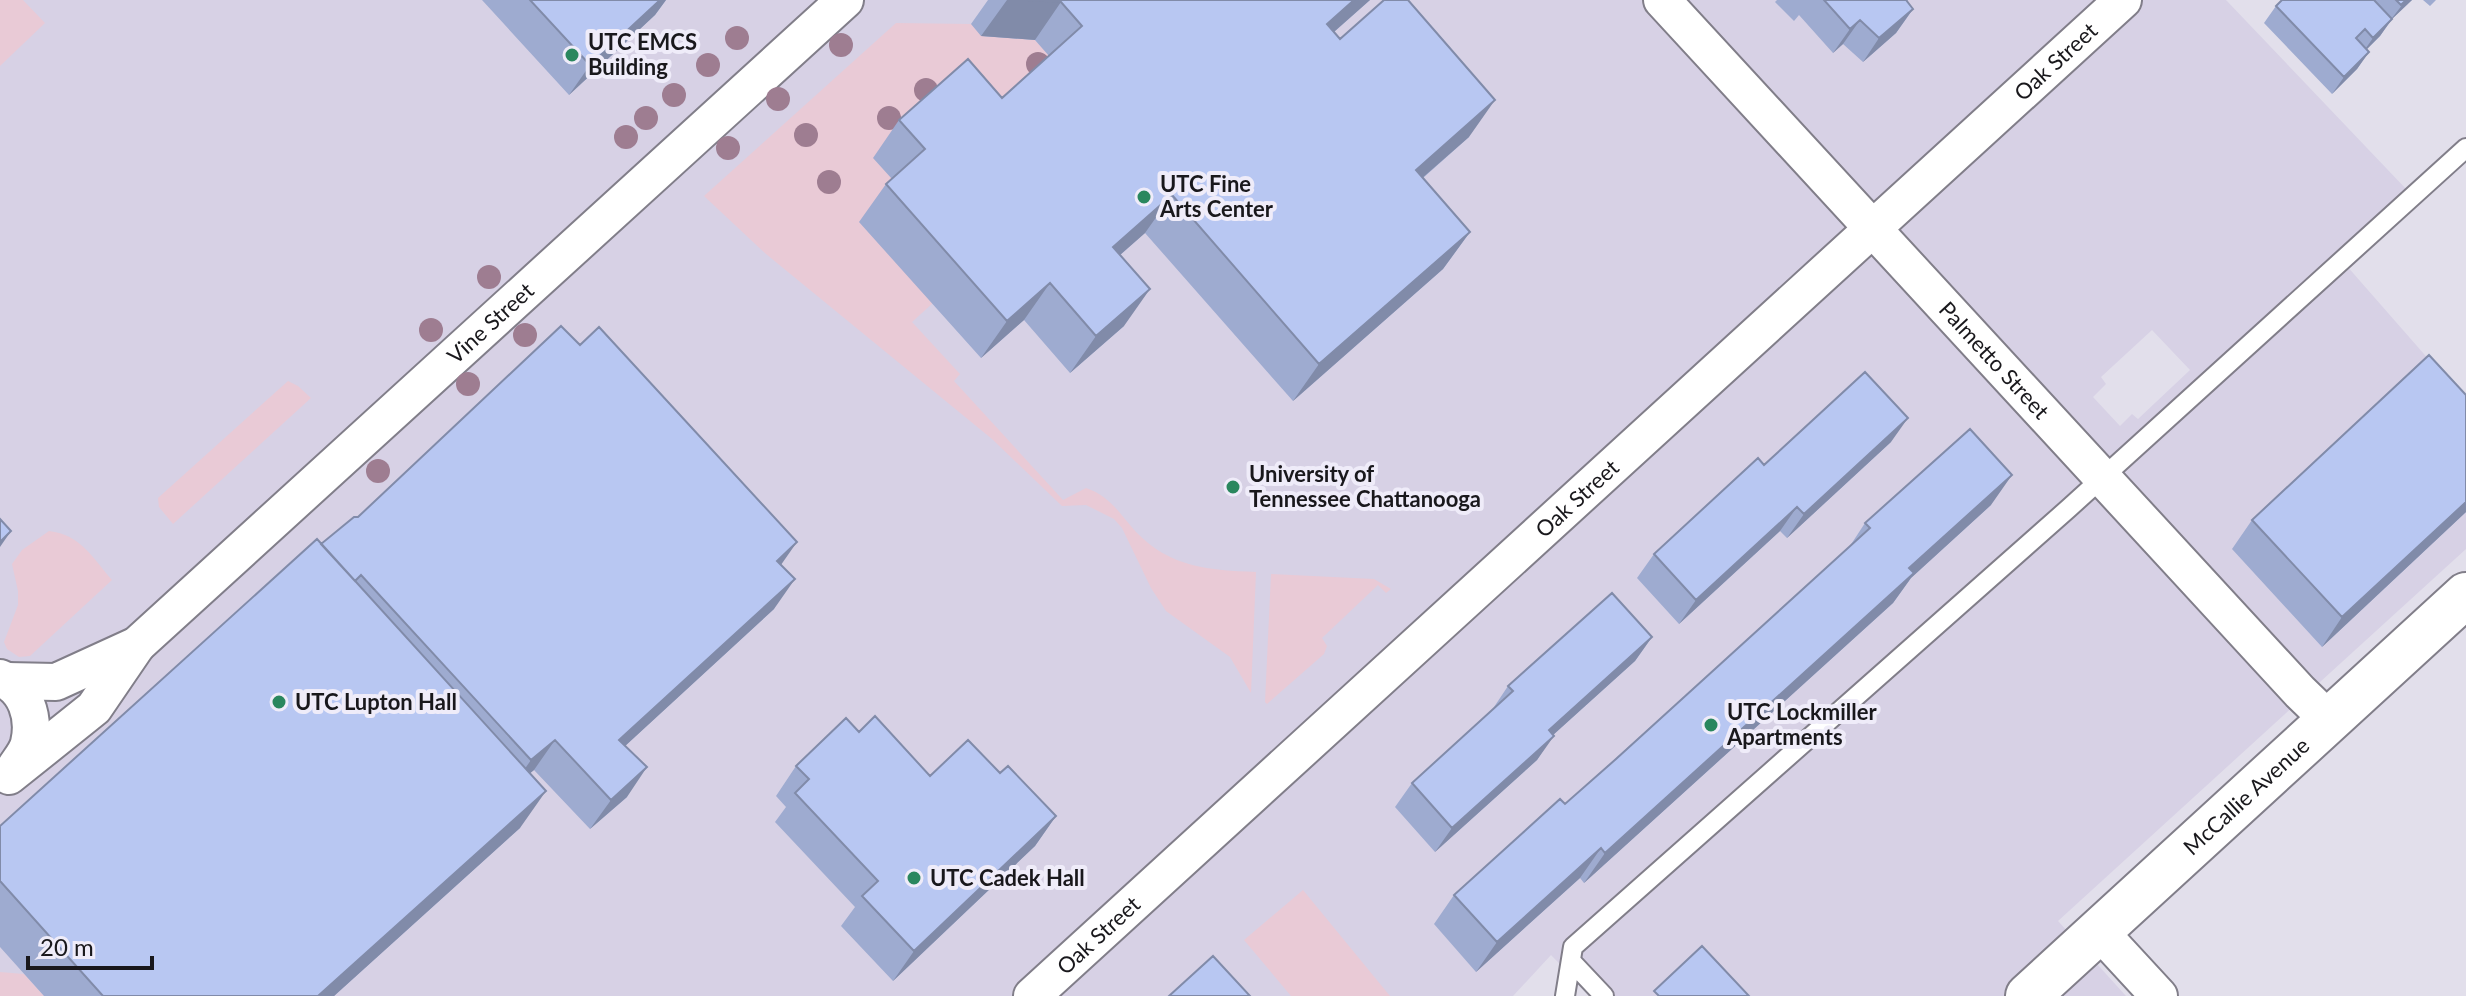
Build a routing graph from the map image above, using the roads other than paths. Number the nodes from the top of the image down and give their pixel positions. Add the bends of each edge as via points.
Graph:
1 (845, 0) edge
2 (1662, 0) edge
3 (2123, 0) edge
4 (2466, 148) edge
5 (1872, 227) junction
6 (2103, 478) junction
7 (2466, 595) edge
8 (137, 645) junction
9 (4, 679) edge
10 (2329, 720) junction
11 (4, 779) edge
12 (2099, 931) junction
13 (1571, 961) junction
14 (1032, 996) edge
15 (1565, 996) edge
16 (1604, 996) edge
17 (2028, 996) edge
18 (2159, 996) edge

1 - 8 street, Vine Street
2 - 5 street, Palmetto Street
3 - 5 street, Oak Street
4 - 6 lane
5 - 6 street, Palmetto Street
5 - 14 street, Oak Street
6 - 10 street, Palmetto Street
6 - 13 lane via 1573,947
7 - 10 main road, McCallie Avenue
8 - 9 street, Vine Street via 56,682
8 - 11 street, Vine Street via 94,708
9 - 11 street, Vine Street via 20,692 31,724 29,746
10 - 12 main road, McCallie Avenue
12 - 17 main road, McCallie Avenue
12 - 18 street
13 - 15 lane
13 - 16 lane

